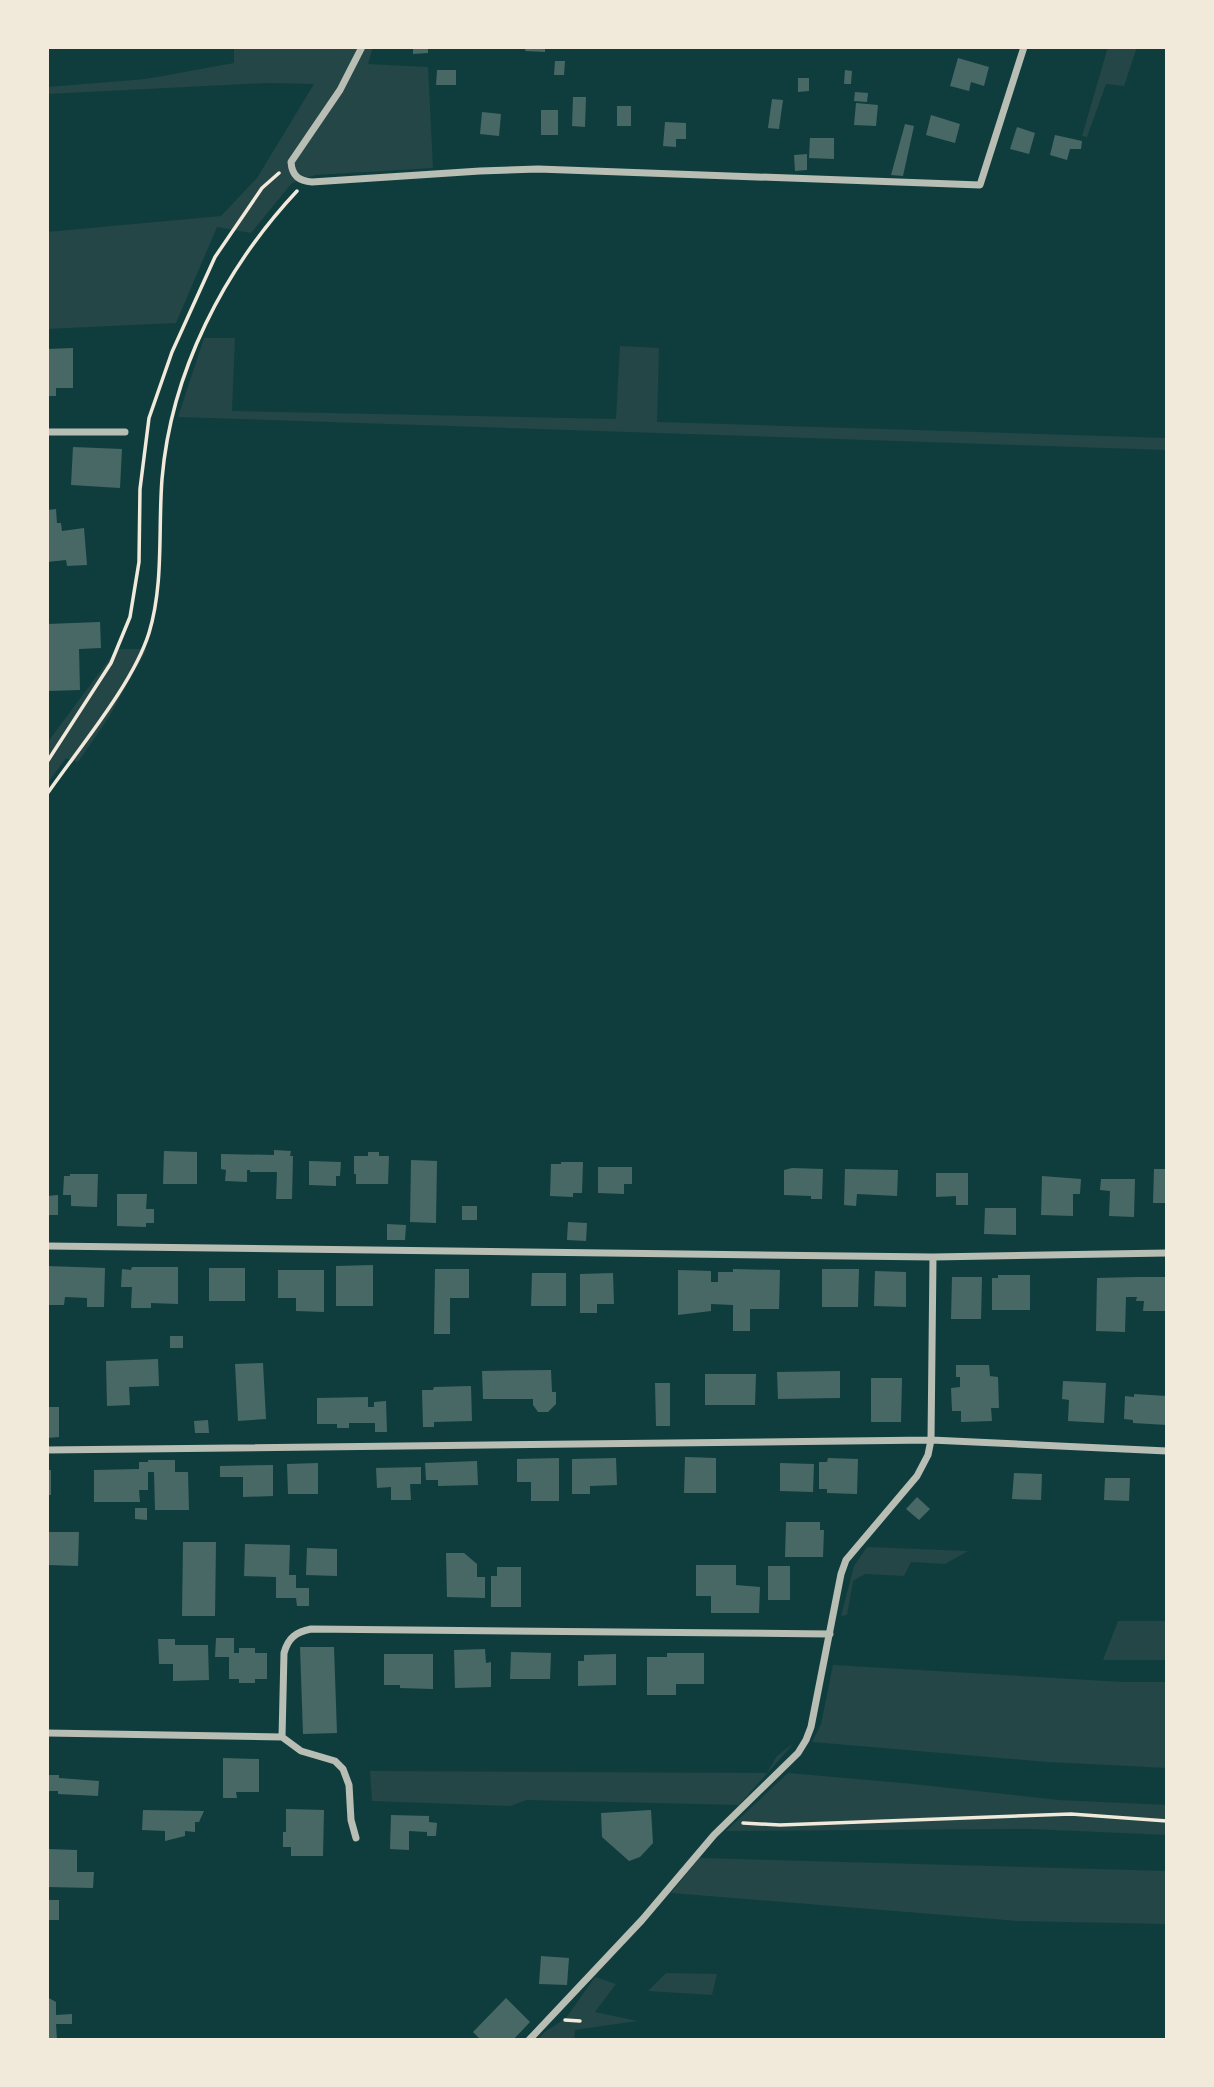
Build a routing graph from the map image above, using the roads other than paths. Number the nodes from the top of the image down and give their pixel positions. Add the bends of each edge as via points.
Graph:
1 (362, 47) edge
2 (1024, 47) edge
3 (47, 432) edge
4 (125, 432) dead end
5 (47, 1246) edge
6 (1167, 1253) edge
7 (933, 1257) junction
8 (931, 1440) junction
9 (47, 1450) edge
10 (1167, 1451) edge
11 (830, 1634) junction
12 (47, 1733) edge
13 (282, 1737) junction
14 (356, 1838) dead end
15 (529, 2040) edge

1 - 2 street via 340,90 292,162 296,177 306,182 538,169 980,185
3 - 4 street
5 - 7 street
6 - 7 street
7 - 8 street
8 - 9 street
8 - 10 street
8 - 11 street via 917,1476 846,1560
11 - 13 street via 311,1629 286,1644
11 - 15 street via 806,1741
12 - 13 street
13 - 14 street via 301,1751 335,1761 343,1769

